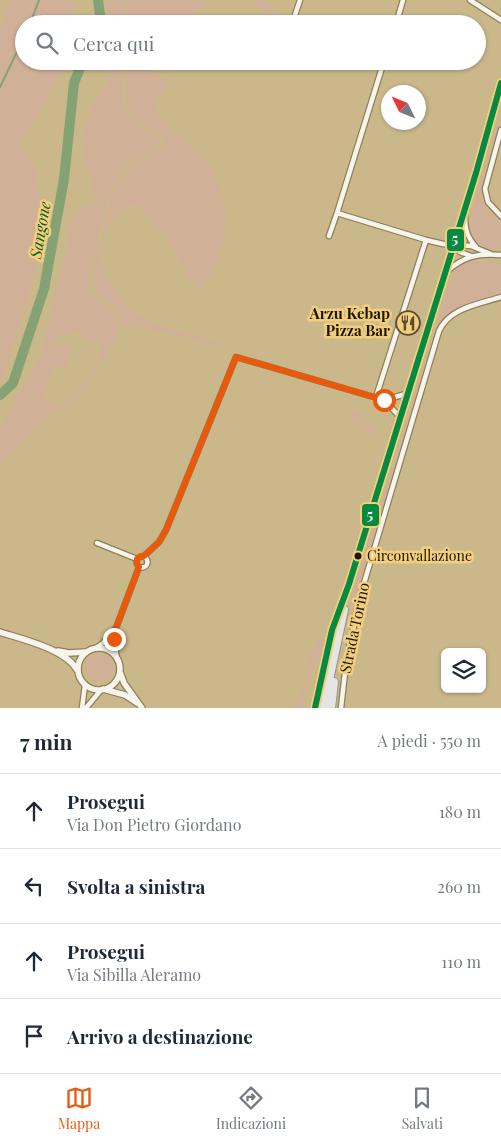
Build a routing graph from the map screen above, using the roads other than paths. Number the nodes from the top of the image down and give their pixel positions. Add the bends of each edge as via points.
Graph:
1 (300, 0) edge
2 (404, 0) edge
3 (470, 0) edge
4 (295, 15) edge
5 (399, 15) edge
6 (501, 20) edge
7 (381, 70) edge
8 (501, 84) edge
9 (501, 130) edge
10 (465, 209) junction
11 (337, 212) junction
12 (501, 216) edge
13 (330, 236) dead end
14 (426, 240) junction
15 (454, 245) junction
16 (477, 248) junction
17 (491, 254) junction
18 (501, 255) edge
19 (474, 257) junction
20 (445, 273) junction
21 (501, 297) edge
22 (406, 394) junction
23 (376, 397) junction
24 (384, 400) junction
25 (400, 417) junction
26 (97, 543) dead end
27 (144, 556) junction
28 (137, 559) junction
29 (139, 567) junction
30 (349, 584) junction
31 (116, 628) junction
32 (0, 632) edge
33 (96, 648) junction
34 (46, 649) junction
35 (86, 652) junction
36 (118, 660) junction
37 (120, 670) junction
38 (78, 674) junction
39 (85, 685) junction
40 (102, 689) junction
41 (141, 707) edge
42 (82, 708) edge
43 (86, 708) edge
44 (315, 708) edge
45 (323, 708) edge
46 (330, 708) edge
47 (341, 708) edge

1 - 4 street
2 - 5 street
3 - 6 street
7 - 11 street
8 - 10 main road, Strada Torino
9 - 12 street via 485,189 488,202
10 - 15 main road, Strada Torino
10 - 16 street via 466,232
11 - 13 street
11 - 14 street
14 - 15 street
14 - 23 street
15 - 16 street
15 - 19 street
15 - 20 main road, Strada Torino
16 - 17 street
17 - 18 street
17 - 19 street
19 - 20 street via 460,261
20 - 22 main road, Strada Torino
21 - 47 street, Strada Torino via 453,314 439,331 359,600
22 - 24 street
22 - 25 main road, Strada Torino
23 - 24 street
23 - 27 street via 236,357 166,530
24 - 25 street
25 - 30 main road, Strada Torino
26 - 28 street
27 - 28 street
27 - 29 street via 147,564
28 - 29 street
29 - 31 street
30 - 44 main road, Strada Torino via 332,630
30 - 45 main road, Strada Torino
30 - 46 main road via 349,602
31 - 33 street
31 - 36 street
32 - 34 street
33 - 35 street
33 - 36 street via 107,650
34 - 35 street
34 - 38 street via 70,660
35 - 38 street via 79,661
36 - 37 street
37 - 40 street via 113,683
37 - 41 street via 124,683
38 - 39 street
39 - 40 street
39 - 42 street
40 - 41 street via 125,695
40 - 43 street

